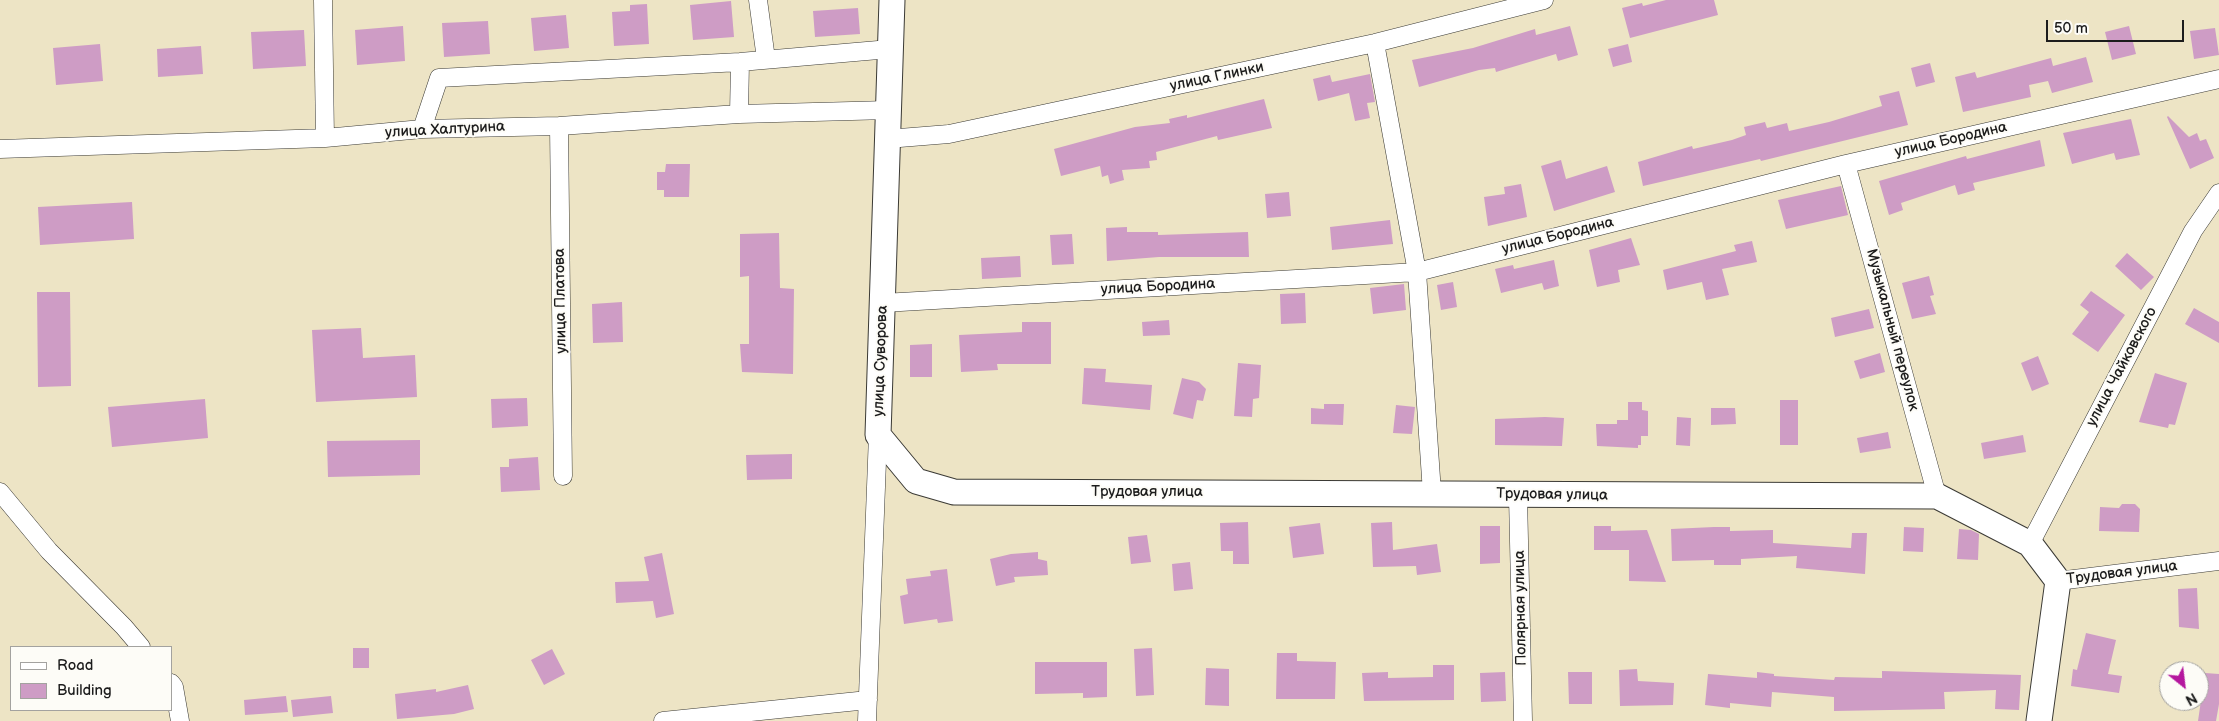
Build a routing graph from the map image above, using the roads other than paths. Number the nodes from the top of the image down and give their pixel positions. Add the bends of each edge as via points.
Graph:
1 (323, 0) edge
2 (758, 0) edge
3 (892, 0) edge
4 (1544, 0) edge
5 (1375, 43) junction
6 (890, 49) junction
7 (766, 60) junction
8 (740, 62) junction
9 (2219, 79) edge
10 (889, 110) junction
11 (739, 114) junction
12 (559, 126) junction
13 (422, 129) junction
14 (326, 138) junction
15 (887, 139) junction
16 (0, 149) edge
17 (1846, 164) junction
18 (2219, 193) edge
19 (1417, 272) junction
20 (883, 303) junction
21 (878, 435) junction
22 (562, 476) dead end
23 (0, 492) edge
24 (1432, 493) junction
25 (1518, 496) junction
26 (1937, 496) junction
27 (2030, 544) junction
28 (2219, 561) edge
29 (2058, 581) junction
30 (140, 646) edge
31 (172, 684) edge
32 (868, 700) junction
33 (180, 721) edge
34 (662, 721) edge
35 (867, 721) edge
36 (1523, 721) edge
37 (2039, 721) edge

1 - 14 street
2 - 7 street
3 - 6 main road, улица Суворова
4 - 5 street, улица Глинки
5 - 15 street, улица Глинки via 949,134
5 - 19 street
6 - 7 street
6 - 10 main road, улица Суворова
7 - 8 street
8 - 11 street
8 - 13 street via 439,78
9 - 17 street, улица Бородина
10 - 11 street, улица Халтурина
10 - 15 main road, улица Суворова
11 - 12 street, улица Халтурина
12 - 13 street, улица Халтурина
12 - 22 street, улица Платова
13 - 14 street, улица Халтурина
14 - 16 street, улица Халтурина
15 - 20 main road, улица Суворова
17 - 19 street, улица Бородина
17 - 26 street, Музыкальный переулок
18 - 27 street, улица Чайковского via 2193,231
19 - 20 street, улица Бородина
19 - 24 street
20 - 21 main road, улица Суворова
21 - 24 main road, Трудовая улица via 916,481 954,492
21 - 32 street, улица Суворова
23 - 30 street via 49,551
24 - 25 main road, Трудовая улица
25 - 26 main road, Трудовая улица
25 - 36 street, Полярная улица
26 - 27 main road, Трудовая улица
27 - 29 main road, Трудовая улица
28 - 29 street, Трудовая улица
29 - 37 main road
31 - 33 street
32 - 34 street
32 - 35 street, улица Суворова

